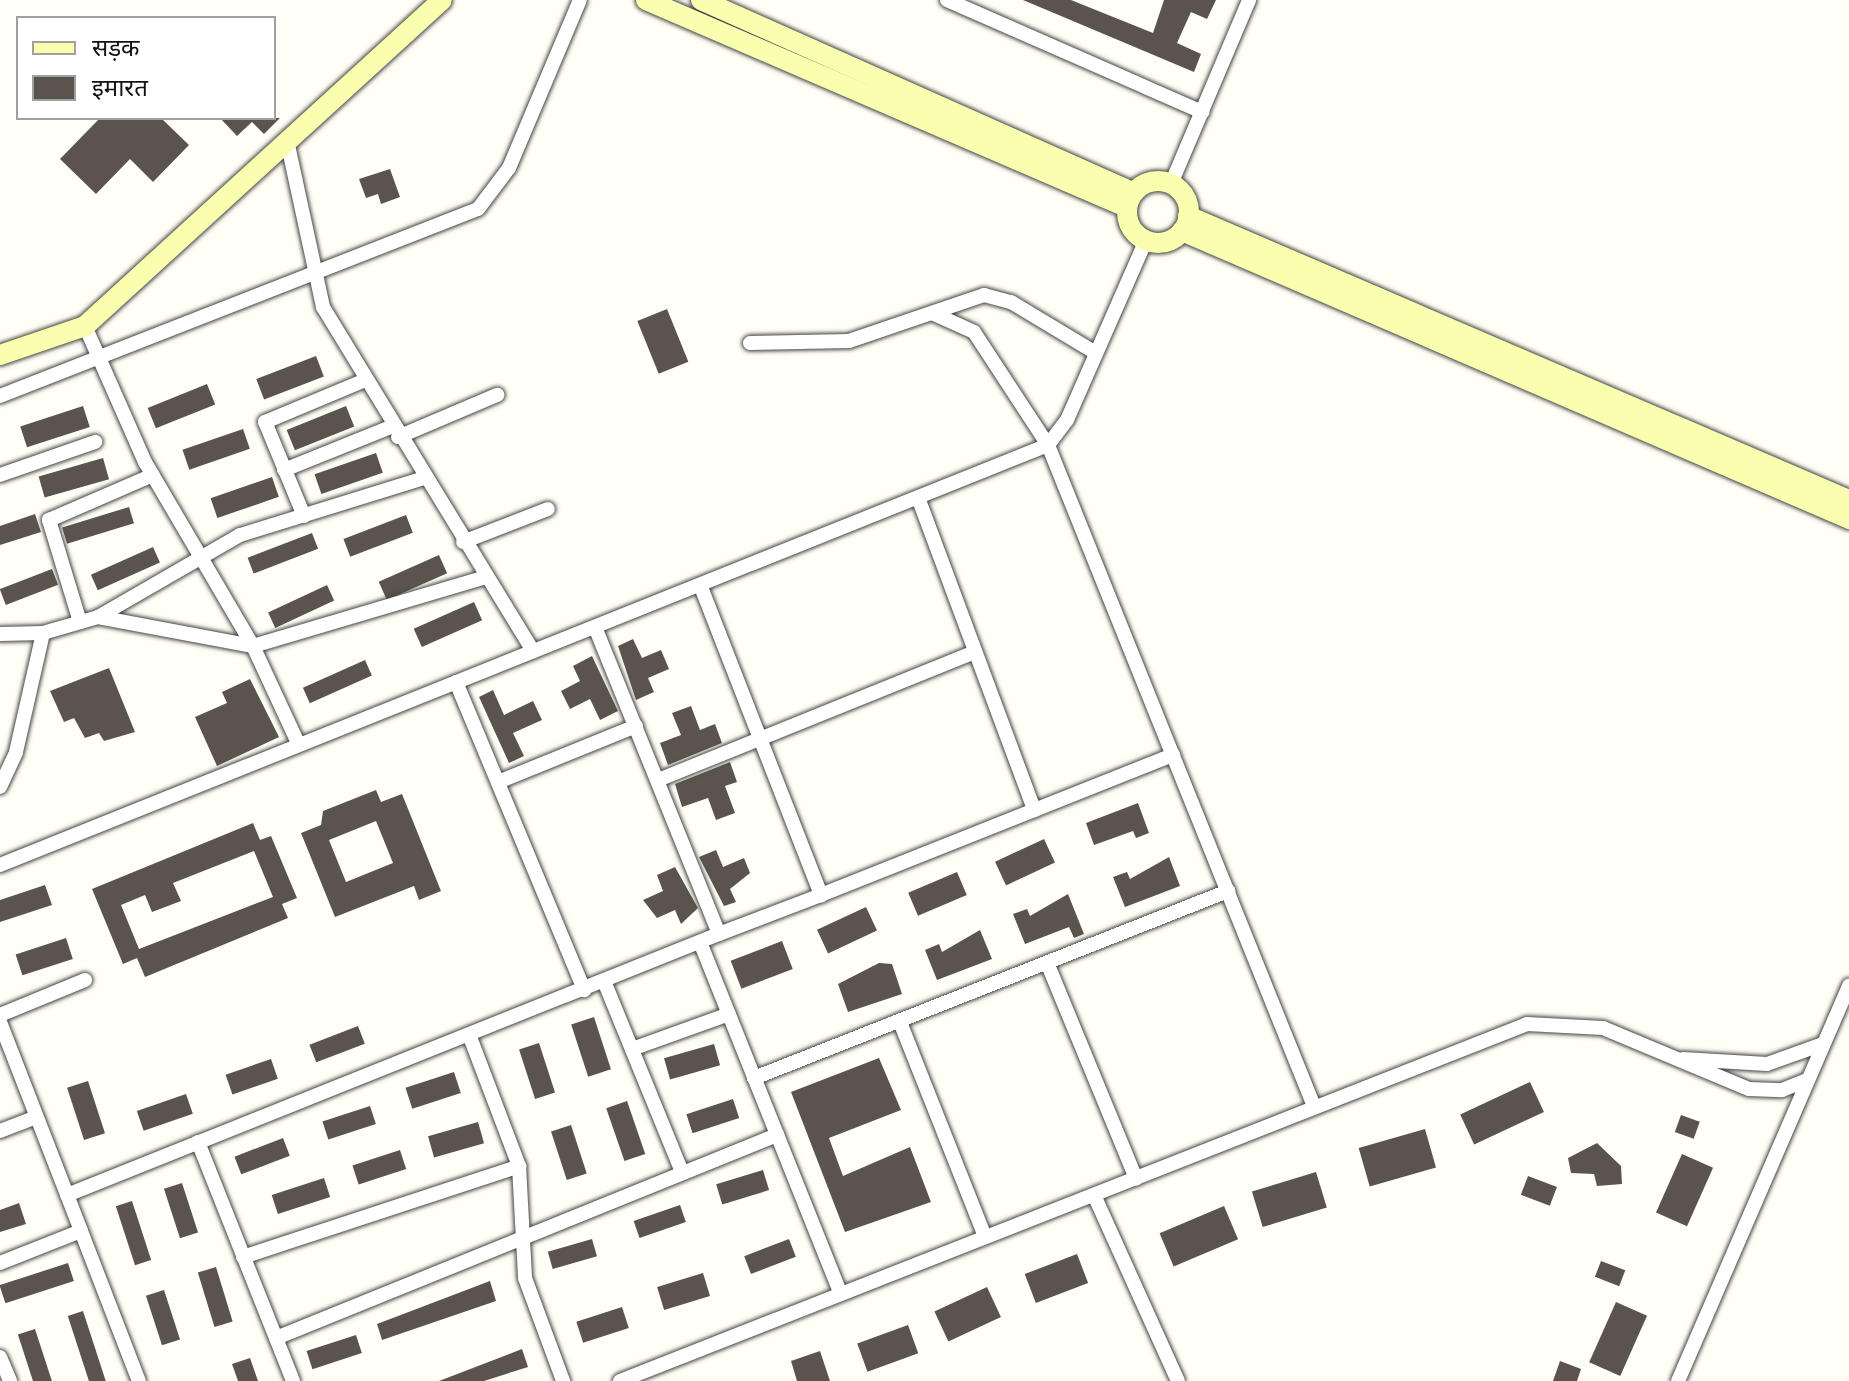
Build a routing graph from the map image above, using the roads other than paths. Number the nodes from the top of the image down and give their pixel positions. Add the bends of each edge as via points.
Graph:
1 (442, 0) edge
2 (580, 0) edge
3 (646, 0) edge
4 (701, 0) edge
5 (947, 0) edge
6 (1249, 0) edge
7 (1202, 112) junction
8 (288, 145) junction
9 (1171, 184) junction
10 (1130, 200) junction
11 (1185, 223) junction
12 (1146, 240) junction
13 (312, 274) junction
14 (932, 313) junction
15 (85, 326) junction
16 (750, 343) dead end
17 (1096, 353) junction
18 (0, 355) edge
19 (99, 358) junction
20 (363, 381) junction
21 (497, 395) dead end
22 (0, 396) edge
23 (394, 432) junction
24 (95, 442) dead end
25 (1048, 445) junction
26 (284, 470) junction
27 (0, 475) edge
28 (153, 475) junction
29 (424, 478) junction
30 (919, 500) junction
31 (1849, 500) edge
32 (548, 509) dead end
33 (304, 516) junction
34 (1849, 519) edge
35 (463, 542) junction
36 (202, 561) junction
37 (486, 577) junction
38 (701, 587) junction
39 (98, 617) junction
40 (80, 622) junction
41 (596, 629) junction
42 (43, 633) junction
43 (0, 634) edge
44 (253, 646) junction
45 (533, 651) junction
46 (975, 652) junction
47 (456, 682) junction
48 (636, 726) junction
49 (297, 741) junction
50 (759, 742) junction
51 (1173, 755) junction
52 (658, 780) junction
53 (498, 782) junction
54 (0, 787) edge
55 (1034, 810) junction
56 (0, 865) edge
57 (1228, 891) junction
58 (821, 895) junction
59 (719, 934) junction
60 (700, 942) junction
61 (1048, 965) junction
62 (85, 980) dead end
63 (604, 981) junction
64 (1849, 985) edge
65 (584, 990) junction
66 (729, 1014) junction
67 (0, 1015) edge
68 (0, 1022) edge
69 (900, 1022) junction
70 (470, 1037) junction
71 (1823, 1044) junction
72 (632, 1049) junction
73 (1675, 1059) junction
74 (754, 1078) junction
75 (1807, 1080) junction
76 (1313, 1104) junction
77 (36, 1117) junction
78 (0, 1131) edge
79 (777, 1135) junction
80 (198, 1142) junction
81 (519, 1166) junction
82 (682, 1172) junction
83 (1136, 1179) junction
84 (67, 1195) junction
85 (1094, 1195) junction
86 (81, 1231) junction
87 (521, 1233) junction
88 (985, 1237) junction
89 (243, 1257) junction
90 (0, 1263) edge
91 (841, 1294) junction
92 (276, 1338) junction
93 (0, 1357) edge
94 (10, 1381) edge
95 (139, 1381) edge
96 (293, 1381) edge
97 (563, 1381) edge
98 (620, 1381) edge
99 (1178, 1381) edge
100 (1678, 1381) edge

1 - 8 main road
2 - 13 street via 489,199
3 - 10 main road
4 - 10 main road
5 - 7 street
6 - 7 street
7 - 9 street
8 - 13 street
8 - 15 main road
9 - 10 main road via 1155,181
9 - 11 main road via 1185,197
10 - 12 main road via 1134,233
11 - 12 main road via 1161,243
11 - 31 main road
11 - 34 main road
12 - 17 street
13 - 19 street
13 - 20 street
14 - 16 street via 849,341
14 - 17 street via 995,296
14 - 25 street via 974,332
15 - 18 main road
15 - 19 street
17 - 25 street
19 - 22 street
19 - 28 street
20 - 23 street
20 - 26 street via 269,418 264,428
21 - 23 street
23 - 26 street
23 - 29 street
24 - 27 street
25 - 30 street
25 - 51 street
26 - 33 street
28 - 36 street
28 - 40 street via 49,520
29 - 33 street
29 - 35 street
30 - 38 street
30 - 46 street
32 - 35 street
33 - 36 street via 240,535
35 - 37 street
36 - 39 street
36 - 44 street
37 - 44 street
37 - 45 street
38 - 41 street
38 - 50 street
39 - 40 street
39 - 44 street
40 - 42 street
41 - 45 street
41 - 48 street
42 - 43 street
42 - 54 street via 16,752
44 - 49 street
45 - 47 street
46 - 50 street
46 - 55 street
47 - 49 street
47 - 53 street
48 - 52 street
48 - 53 street
49 - 56 street
50 - 52 street
50 - 58 street
51 - 55 street
51 - 57 street
52 - 59 street
53 - 65 street
55 - 58 street
57 - 61 street
57 - 76 street
58 - 59 street
59 - 60 street
60 - 63 street
60 - 66 street
61 - 69 street
61 - 83 street
62 - 67 street
63 - 65 street
63 - 72 street
64 - 71 street
65 - 70 street
66 - 72 street
66 - 74 street
68 - 77 street
69 - 74 street
69 - 88 street
70 - 80 street
70 - 81 street
71 - 73 street via 1767,1064
71 - 75 street
72 - 82 street
73 - 75 street via 1749,1089 1782,1090
73 - 76 street via 1603,1028 1527,1024
74 - 79 street
75 - 100 street
76 - 83 street
77 - 78 street
77 - 84 street
79 - 82 street
79 - 91 street
80 - 84 street
80 - 89 street
81 - 87 street
81 - 89 street
82 - 87 street
83 - 85 street
84 - 86 street
85 - 88 street
85 - 99 street
86 - 90 street
86 - 95 street
87 - 92 street
87 - 97 street via 525,1278
88 - 91 street
89 - 92 street
91 - 98 street
92 - 96 street
93 - 94 street

